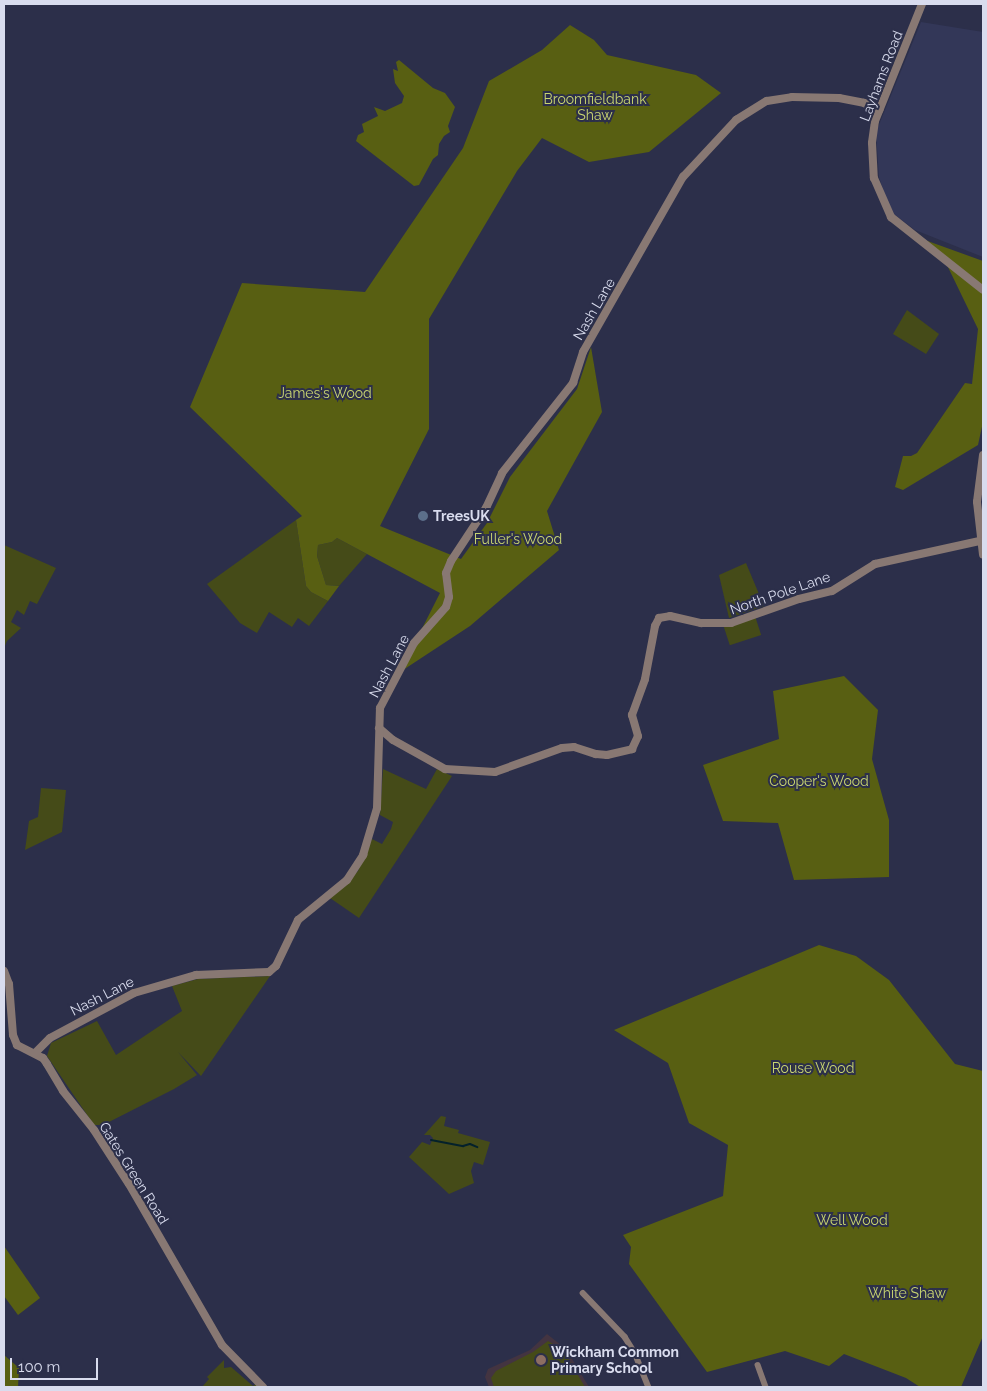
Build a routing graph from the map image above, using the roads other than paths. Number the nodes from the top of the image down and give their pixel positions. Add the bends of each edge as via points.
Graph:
1 (922, 4) edge
2 (879, 110) junction
3 (983, 290) edge
4 (983, 456) edge
5 (980, 541) junction
6 (983, 555) edge
7 (380, 728) junction
8 (393, 740) junction
9 (379, 749) junction
10 (4, 971) edge
11 (35, 1054) junction
12 (583, 1293) dead end
13 (758, 1365) dead end
14 (263, 1387) edge
15 (648, 1387) edge
16 (766, 1387) edge

1 - 2 street, Layhams Road
2 - 3 street, Layhams Road via 873,132 873,170 887,213
2 - 7 street, Nash Lane via 839,98 792,97 767,101 736,120 683,177 583,352 573,383 502,473 486,508 451,561 446,573 446,607 414,643 380,708
4 - 5 street via 977,502
5 - 6 street
5 - 8 street, North Pole Lane via 875,564 832,591 731,623 701,623 670,616 659,618 645,679 632,715 638,736 632,749 607,755 574,747 562,748 502,770 475,771 445,769
7 - 8 street, North Pole Lane
7 - 9 street, Nash Lane
8 - 9 street
9 - 11 street, Nash Lane via 377,808 363,854 347,880 298,920 276,966 269,972 196,975 134,993 50,1038
10 - 11 street, Gates Green Road via 9,984 15,1041 22,1049
11 - 14 street, Gates Green Road via 47,1064 129,1184 222,1345
12 - 15 street via 625,1336
13 - 16 street

